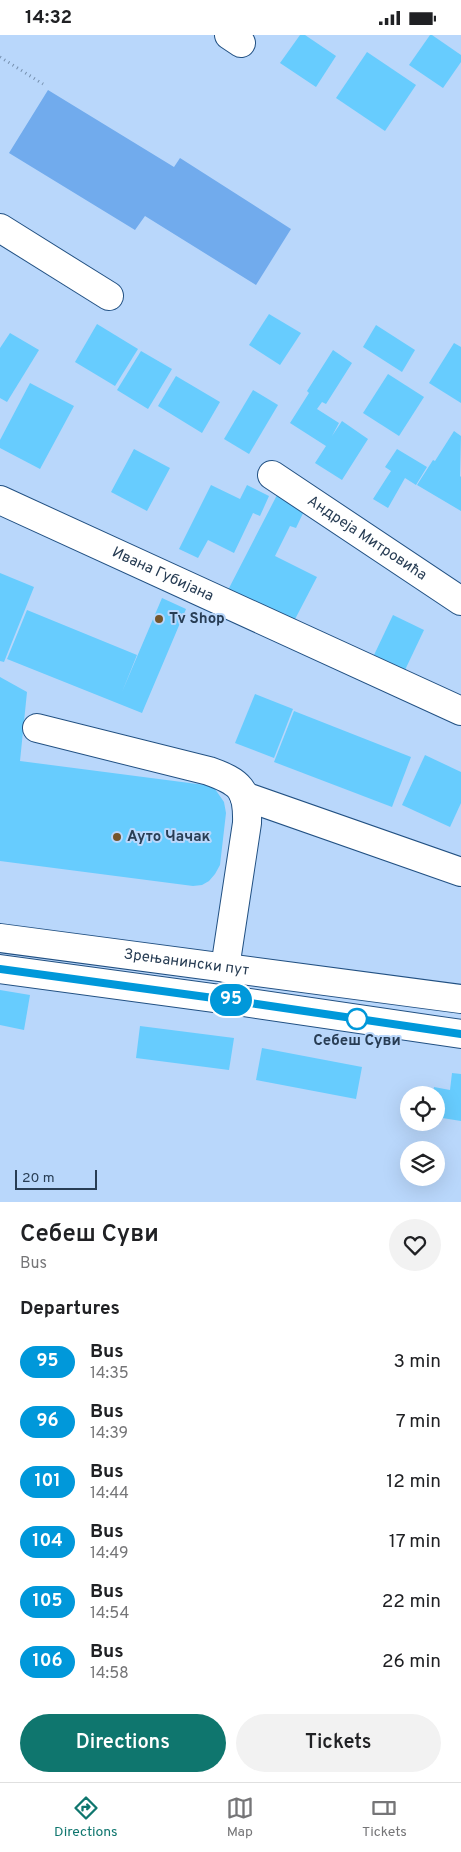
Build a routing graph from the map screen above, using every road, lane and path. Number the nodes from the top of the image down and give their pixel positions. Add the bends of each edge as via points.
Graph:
1 (0, 57) edge
2 (43, 84) dead end
3 (0, 228) edge
4 (109, 296) dead end
5 (272, 475) dead end
6 (0, 499) edge
7 (461, 601) edge
8 (461, 711) edge
9 (37, 728) dead end
10 (244, 796) junction
11 (461, 872) edge
12 (0, 937) edge
13 (225, 968) junction
14 (0, 969) edge
15 (461, 999) edge
16 (461, 1034) edge

1 - 2 path
3 - 4 main road
5 - 7 main road, Андреја Митровића
6 - 8 main road, Ивана Губијана
9 - 10 main road via 209,771 233,781
10 - 11 main road
10 - 13 main road via 248,804 247,823
12 - 13 main road, Зрењанински пут
13 - 15 main road, Зрењанински пут
14 - 16 main road

